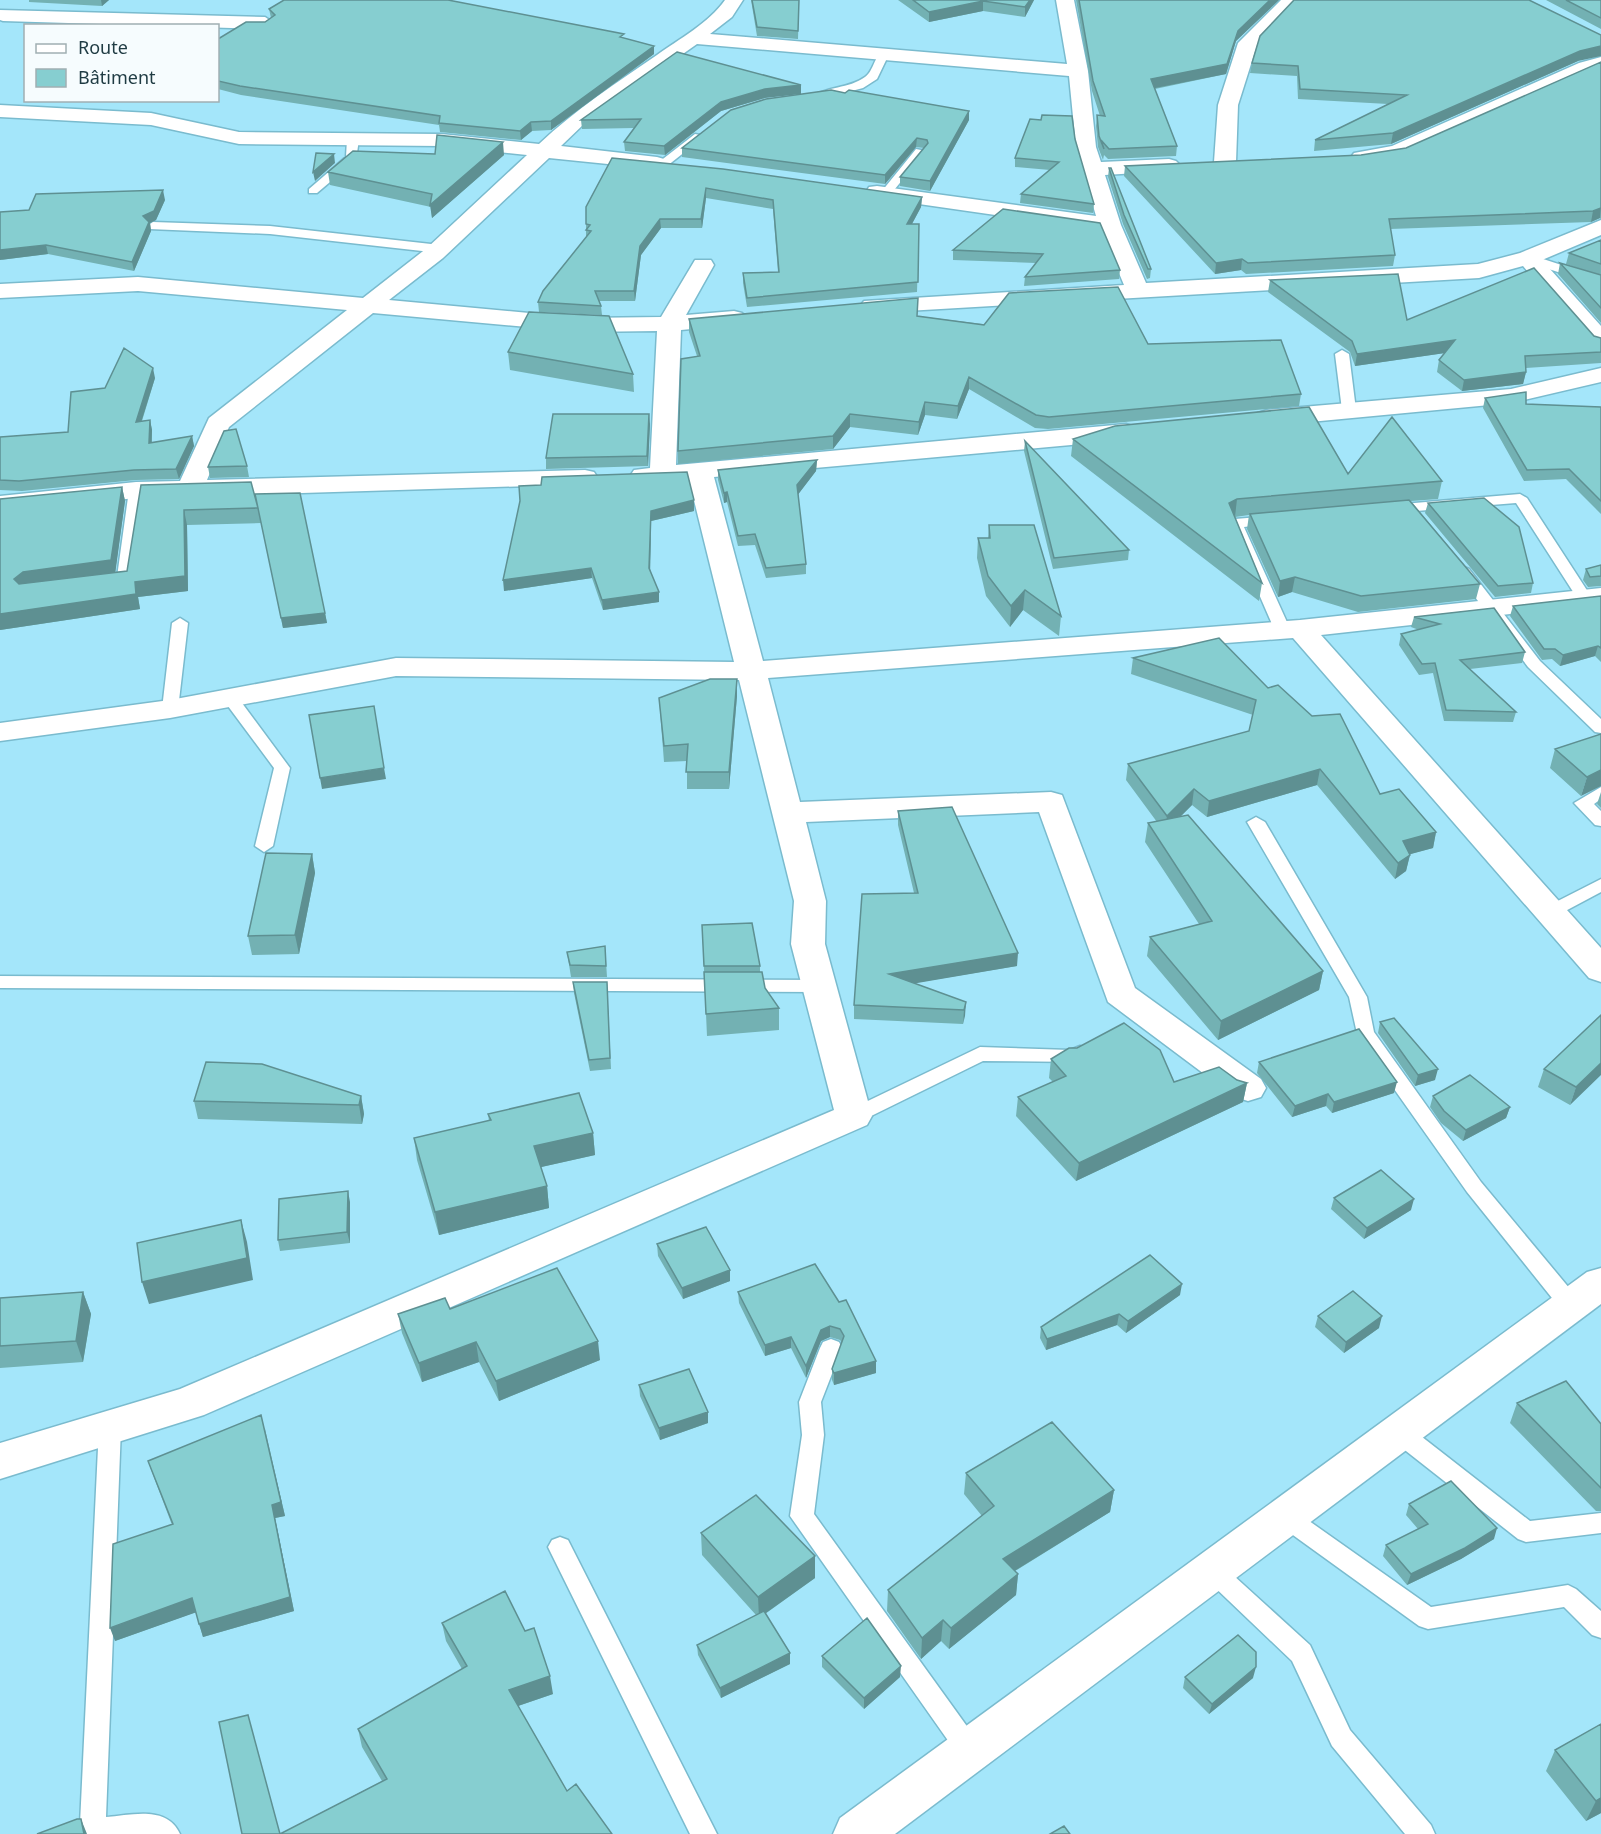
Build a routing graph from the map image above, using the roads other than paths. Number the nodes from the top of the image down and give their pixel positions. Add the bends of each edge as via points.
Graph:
1 (172, 0) edge
2 (735, 0) edge
3 (1065, 0) edge
4 (1291, 0) edge
5 (4, 13) edge
6 (150, 19) junction
7 (265, 23) edge
8 (693, 38) junction
9 (884, 54) junction
10 (1601, 63) edge
11 (1078, 70) junction
12 (805, 99) edge
13 (0, 111) edge
14 (708, 129) edge
15 (353, 139) junction
16 (920, 151) edge
17 (540, 152) junction
18 (1337, 158) edge
19 (1247, 161) edge
20 (1225, 162) junction
21 (663, 164) junction
22 (693, 167) edge
23 (1093, 169) junction
24 (851, 188) edge
25 (314, 191) dead end
26 (886, 193) junction
27 (1110, 225) junction
28 (153, 226) dead end
29 (1601, 227) edge
30 (440, 249) junction
31 (1528, 258) junction
32 (703, 265) dead end
33 (1601, 282) edge
34 (1137, 289) junction
35 (0, 291) edge
36 (368, 304) junction
37 (848, 308) edge
38 (753, 316) edge
39 (669, 324) junction
40 (1601, 341) edge
41 (1342, 354) dead end
42 (1601, 375) edge
43 (1349, 410) junction
44 (1243, 420) edge
45 (1149, 429) edge
46 (700, 472) junction
47 (663, 476) junction
48 (190, 489) junction
49 (136, 490) junction
50 (0, 504) edge
51 (1411, 508) junction
52 (1376, 511) edge
53 (1282, 519) edge
54 (1426, 526) edge
55 (1456, 562) edge
56 (92, 585) edge
57 (1592, 597) edge
58 (1494, 608) junction
59 (180, 623) dead end
60 (1292, 630) junction
61 (750, 670) junction
62 (230, 698) junction
63 (170, 708) junction
64 (1601, 728) edge
65 (0, 732) edge
66 (1601, 792) edge
67 (787, 813) junction
68 (1601, 821) edge
69 (1256, 822) dead end
70 (264, 846) dead end
71 (1601, 885) edge
72 (1550, 912) junction
73 (1601, 970) edge
74 (0, 982) edge
75 (819, 986) junction
76 (1093, 1046) edge
77 (1248, 1088) dead end
78 (854, 1116) junction
79 (1586, 1295) edge
80 (831, 1348) dead end
81 (110, 1427) junction
82 (1400, 1433) junction
83 (0, 1461) edge
84 (1287, 1518) junction
85 (1601, 1523) edge
86 (560, 1547) dead end
87 (1214, 1572) junction
88 (1601, 1627) edge
89 (970, 1752) junction
90 (90, 1833) edge
91 (166, 1834) edge
92 (704, 1834) edge
93 (857, 1834) edge
94 (1422, 1834) edge

1 - 6 street
2 - 8 street via 725,14
3 - 11 street
4 - 20 street via 1248,43 1228,105
5 - 6 street
6 - 7 street
8 - 9 street
8 - 17 street via 579,118
9 - 11 street
9 - 12 lane via 873,76 859,86
10 - 18 street via 1397,152
11 - 23 street via 1086,147
13 - 15 street via 151,119 238,138
14 - 21 lane
15 - 17 street via 441,140
15 - 25 lane via 352,158
16 - 26 lane
17 - 21 street
17 - 30 street
19 - 20 street
20 - 23 street
21 - 22 street
23 - 27 street
24 - 26 street
26 - 27 street
27 - 34 street
28 - 30 lane via 270,230
29 - 31 street
30 - 36 street
31 - 33 lane
31 - 34 street via 1479,271
31 - 40 street
32 - 39 street
34 - 37 street
35 - 36 street via 138,284
36 - 39 street via 582,325
36 - 48 street via 218,423
38 - 39 street
39 - 47 street
41 - 43 lane
42 - 43 street via 1511,396
43 - 44 street
45 - 46 street
46 - 47 street
46 - 61 street
47 - 48 street
48 - 49 street
49 - 50 street
49 - 56 lane via 124,581
51 - 52 lane
51 - 54 lane
51 - 57 lane via 1520,498
53 - 60 lane via 1235,523
55 - 58 lane
57 - 58 street
58 - 60 street
58 - 64 lane via 1534,664
59 - 63 lane
60 - 61 street
60 - 72 street
61 - 62 street via 396,667
61 - 67 street
62 - 63 street
62 - 70 lane via 282,768
63 - 65 street
66 - 68 lane via 1582,803
67 - 75 street via 810,902 808,944
67 - 77 street via 1051,802 1120,994 1140,1021
69 - 79 lane via 1358,996 1365,1033 1474,1187
71 - 72 lane
72 - 73 street
74 - 75 lane
75 - 78 street
76 - 78 lane via 1074,1057 980,1053
78 - 81 street via 190,1403
79 - 82 street
80 - 89 lane via 810,1402 813,1435 802,1516
81 - 83 street
81 - 90 lane
82 - 84 street
82 - 85 lane via 1526,1532
84 - 87 street
84 - 88 lane via 1428,1618 1568,1596
86 - 92 lane
87 - 89 street
87 - 94 lane via 1301,1653 1341,1738
89 - 93 street
90 - 91 lane via 156,1826

